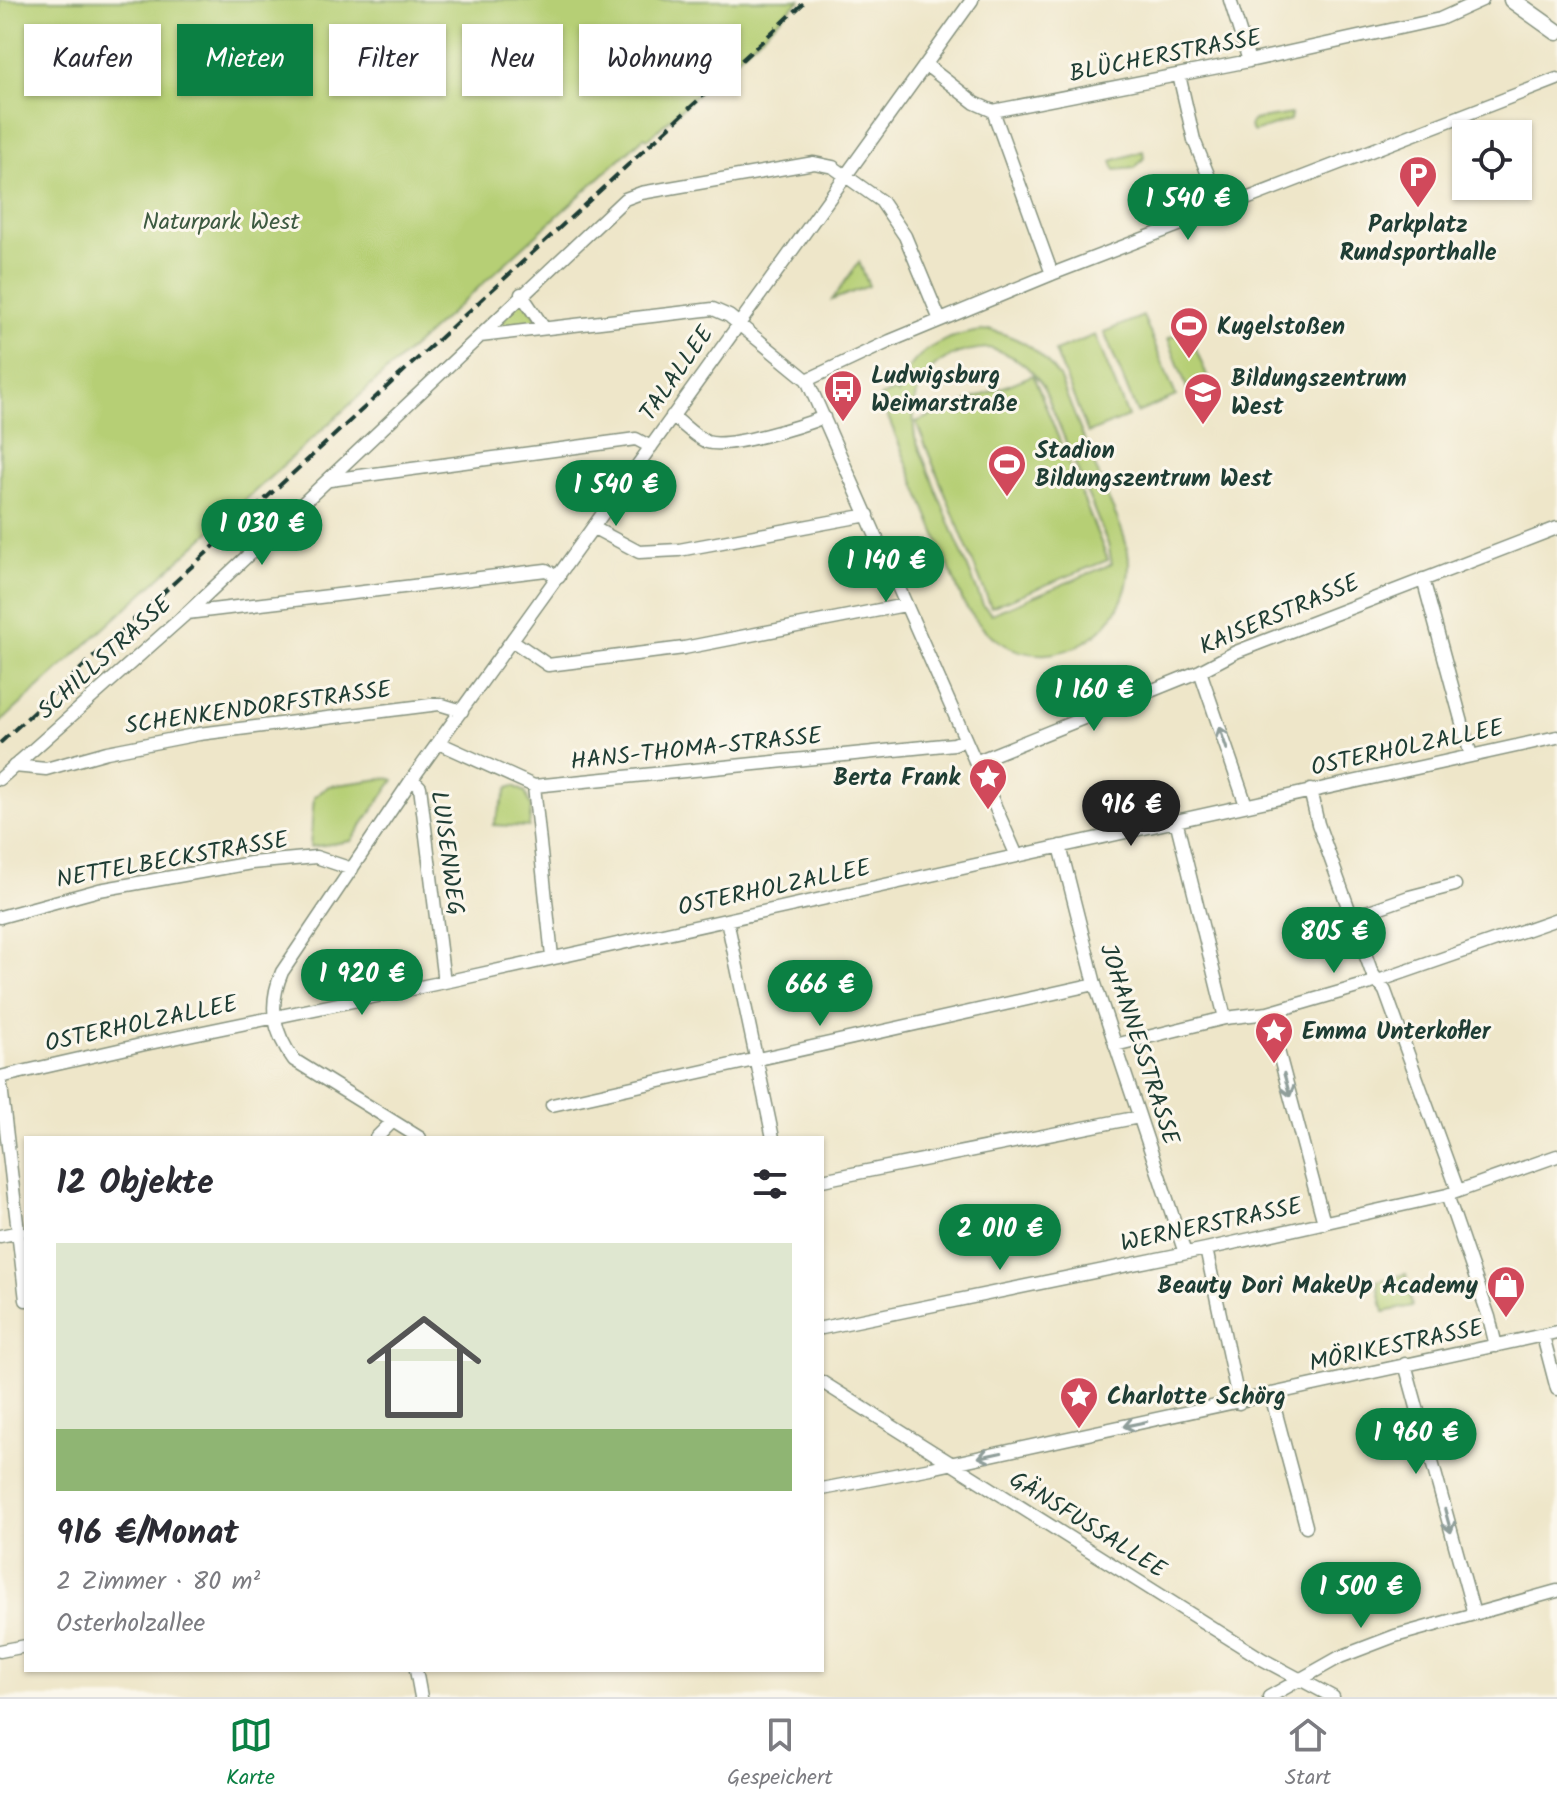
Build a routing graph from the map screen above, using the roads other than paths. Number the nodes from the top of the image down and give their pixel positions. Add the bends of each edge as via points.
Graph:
1 (972, 0) edge
2 (1230, 0) edge
3 (1482, 0) edge
4 (1512, 0) edge
5 (1557, 32) edge
6 (1249, 61) junction
7 (926, 65) junction
8 (1179, 75) junction
9 (1557, 79) edge
10 (993, 111) junction
11 (844, 175) junction
12 (1222, 209) junction
13 (1052, 274) junction
14 (521, 294) junction
15 (940, 320) junction
16 (738, 323) junction
17 (544, 328) junction
18 (480, 336) junction
19 (807, 380) junction
20 (672, 416) junction
21 (824, 417) junction
22 (651, 447) junction
23 (330, 480) junction
24 (868, 515) junction
25 (594, 528) junction
26 (1557, 528) edge
27 (559, 577) junction
28 (1423, 579) junction
29 (905, 605) junction
30 (187, 613) junction
31 (513, 641) junction
32 (1200, 671) junction
33 (462, 711) junction
34 (1557, 737) edge
35 (964, 740) junction
36 (439, 743) junction
37 (1471, 756) junction
38 (975, 762) junction
39 (14, 766) junction
40 (0, 779) edge
41 (412, 779) junction
42 (534, 786) junction
43 (1310, 790) junction
44 (1246, 805) junction
45 (1176, 820) junction
46 (1060, 846) junction
47 (1017, 856) junction
48 (352, 869) junction
49 (1455, 885) dead end
50 (0, 917) edge
51 (1352, 917) junction
52 (1557, 919) edge
53 (727, 920) junction
54 (552, 957) junction
55 (1378, 981) junction
56 (444, 982) junction
57 (1095, 984) junction
58 (1268, 1013) junction
59 (274, 1017) junction
60 (1225, 1018) junction
61 (1115, 1045) junction
62 (756, 1062) junction
63 (0, 1077) edge
64 (552, 1105) dead end
65 (1139, 1117) junction
66 (392, 1122) junction
67 (378, 1136) edge
68 (416, 1136) edge
69 (773, 1136) edge
70 (1557, 1156) edge
71 (824, 1180) edge
72 (1452, 1193) junction
73 (22, 1214) edge
74 (1324, 1223) junction
75 (20, 1232) junction
76 (0, 1236) edge
77 (1206, 1249) junction
78 (1185, 1253) junction
79 (24, 1277) edge
80 (824, 1328) edge
81 (1557, 1332) edge
82 (1543, 1336) junction
83 (1496, 1346) junction
84 (1405, 1364) junction
85 (824, 1383) edge
86 (1557, 1389) edge
87 (1271, 1395) junction
88 (1239, 1403) junction
89 (950, 1464) junction
90 (824, 1489) edge
91 (1306, 1526) dead end
92 (1557, 1591) edge
93 (1474, 1614) junction
94 (24, 1646) edge
95 (0, 1651) edge
96 (416, 1672) edge
97 (1299, 1680) junction
98 (421, 1697) edge
99 (1269, 1697) edge
100 (1333, 1697) edge

1 - 7 street, TALALLEE
2 - 6 street
3 - 6 street, BLÜCHERSTRASSE via 1440,19
4 - 5 street
6 - 8 street, BLÜCHERSTRASSE
7 - 10 street
7 - 11 street, TALALLEE
8 - 10 street, BLÜCHERSTRASSE
8 - 12 street via 1194,140
9 - 12 street
10 - 13 street
11 - 14 street, SCHILLSTRASSE via 814,163 641,193 625,199
11 - 15 street, SCHILLSTRASSE via 881,201 898,225
11 - 16 street, TALALLEE
12 - 13 street
13 - 15 street
14 - 17 street
14 - 18 street, SCHILLSTRASSE
15 - 19 street
16 - 17 street via 713,309
16 - 19 street
16 - 20 street, TALALLEE
17 - 18 street
18 - 23 street, SCHILLSTRASSE
19 - 21 street
20 - 21 street via 708,442 785,432
20 - 22 street, TALALLEE
21 - 24 street
22 - 23 street via 636,439
22 - 25 street, TALALLEE
23 - 30 street, SCHILLSTRASSE
24 - 25 street via 679,550 639,552
24 - 29 street
25 - 27 street, TALALLEE
26 - 28 street, KAISERSTRASSE
27 - 30 street via 546,570
27 - 31 street, TALALLEE
28 - 32 street, KAISERSTRASSE
28 - 37 street
29 - 31 street via 684,648 548,665
29 - 35 street
30 - 39 street, SCHILLSTRASSE
31 - 33 street, TALALLEE
32 - 38 street, KAISERSTRASSE
44 -> 32 street
33 - 36 street, TALALLEE
33 - 39 street, SCHENKENDORFSTRASSE via 439,704 199,734 46,769
34 - 37 street, OSTERHOLZALLEE
35 - 38 street
35 - 42 street, HANS-THOMA-STRASSE
36 - 41 street, TALALLEE
36 - 42 street
37 - 43 street, OSTERHOLZALLEE
38 - 47 street
39 - 40 street, SCHILLSTRASSE
41 - 48 street, TALALLEE
41 - 56 street, LUISENWEG via 420,787
42 - 54 street
43 - 44 street, OSTERHOLZALLEE
43 - 51 street
44 - 45 street, OSTERHOLZALLEE
45 - 46 street, OSTERHOLZALLEE
45 - 60 street
46 - 47 street, OSTERHOLZALLEE
46 - 57 street, JOHANNESSTRASSE
47 - 53 street, OSTERHOLZALLEE
48 - 50 street, NETTELBECKSTRASSE via 316,857 251,863 99,890
48 - 59 street, TALALLEE via 282,972 273,998
49 - 51 street
51 - 55 street
52 - 55 street
53 - 54 street, OSTERHOLZALLEE
53 - 62 street
54 - 56 street, OSTERHOLZALLEE
55 - 58 street
55 - 72 street
56 - 59 street, OSTERHOLZALLEE
57 - 61 street, JOHANNESSTRASSE
57 - 62 street
58 - 60 street
58 -> 74 street
59 - 63 street, OSTERHOLZALLEE
59 - 66 street via 281,1043 294,1060
60 - 61 street
61 - 65 street, JOHANNESSTRASSE
62 - 64 street
62 - 69 street
63 - 73 street
65 - 71 street
65 - 78 street, JOHANNESSTRASSE
66 - 67 street
66 - 68 street
70 - 72 street, WERNERSTRASSE
72 - 74 street, WERNERSTRASSE
72 - 83 street
73 - 75 street
74 - 77 street, WERNERSTRASSE
75 - 76 street
75 - 79 street
77 - 78 street, WERNERSTRASSE
77 - 88 street
78 - 80 street, WERNERSTRASSE
81 - 82 street, MÖRIKESTRASSE
82 - 83 street, MÖRIKESTRASSE
82 - 86 street
83 - 84 street, MÖRIKESTRASSE
84 - 87 street, MÖRIKESTRASSE
84 -> 93 street
85 - 89 street, GÄNSFUSSALLEE
87 - 88 street, MÖRIKESTRASSE
87 - 91 street
88 -> 89 street, MÖRIKESTRASSE
89 - 90 street, MÖRIKESTRASSE
89 - 97 street, GÄNSFUSSALLEE
92 - 93 street
93 - 97 street via 1357,1650
94 - 95 street
96 - 98 street
97 - 99 street
97 - 100 street, GÄNSFUSSALLEE

